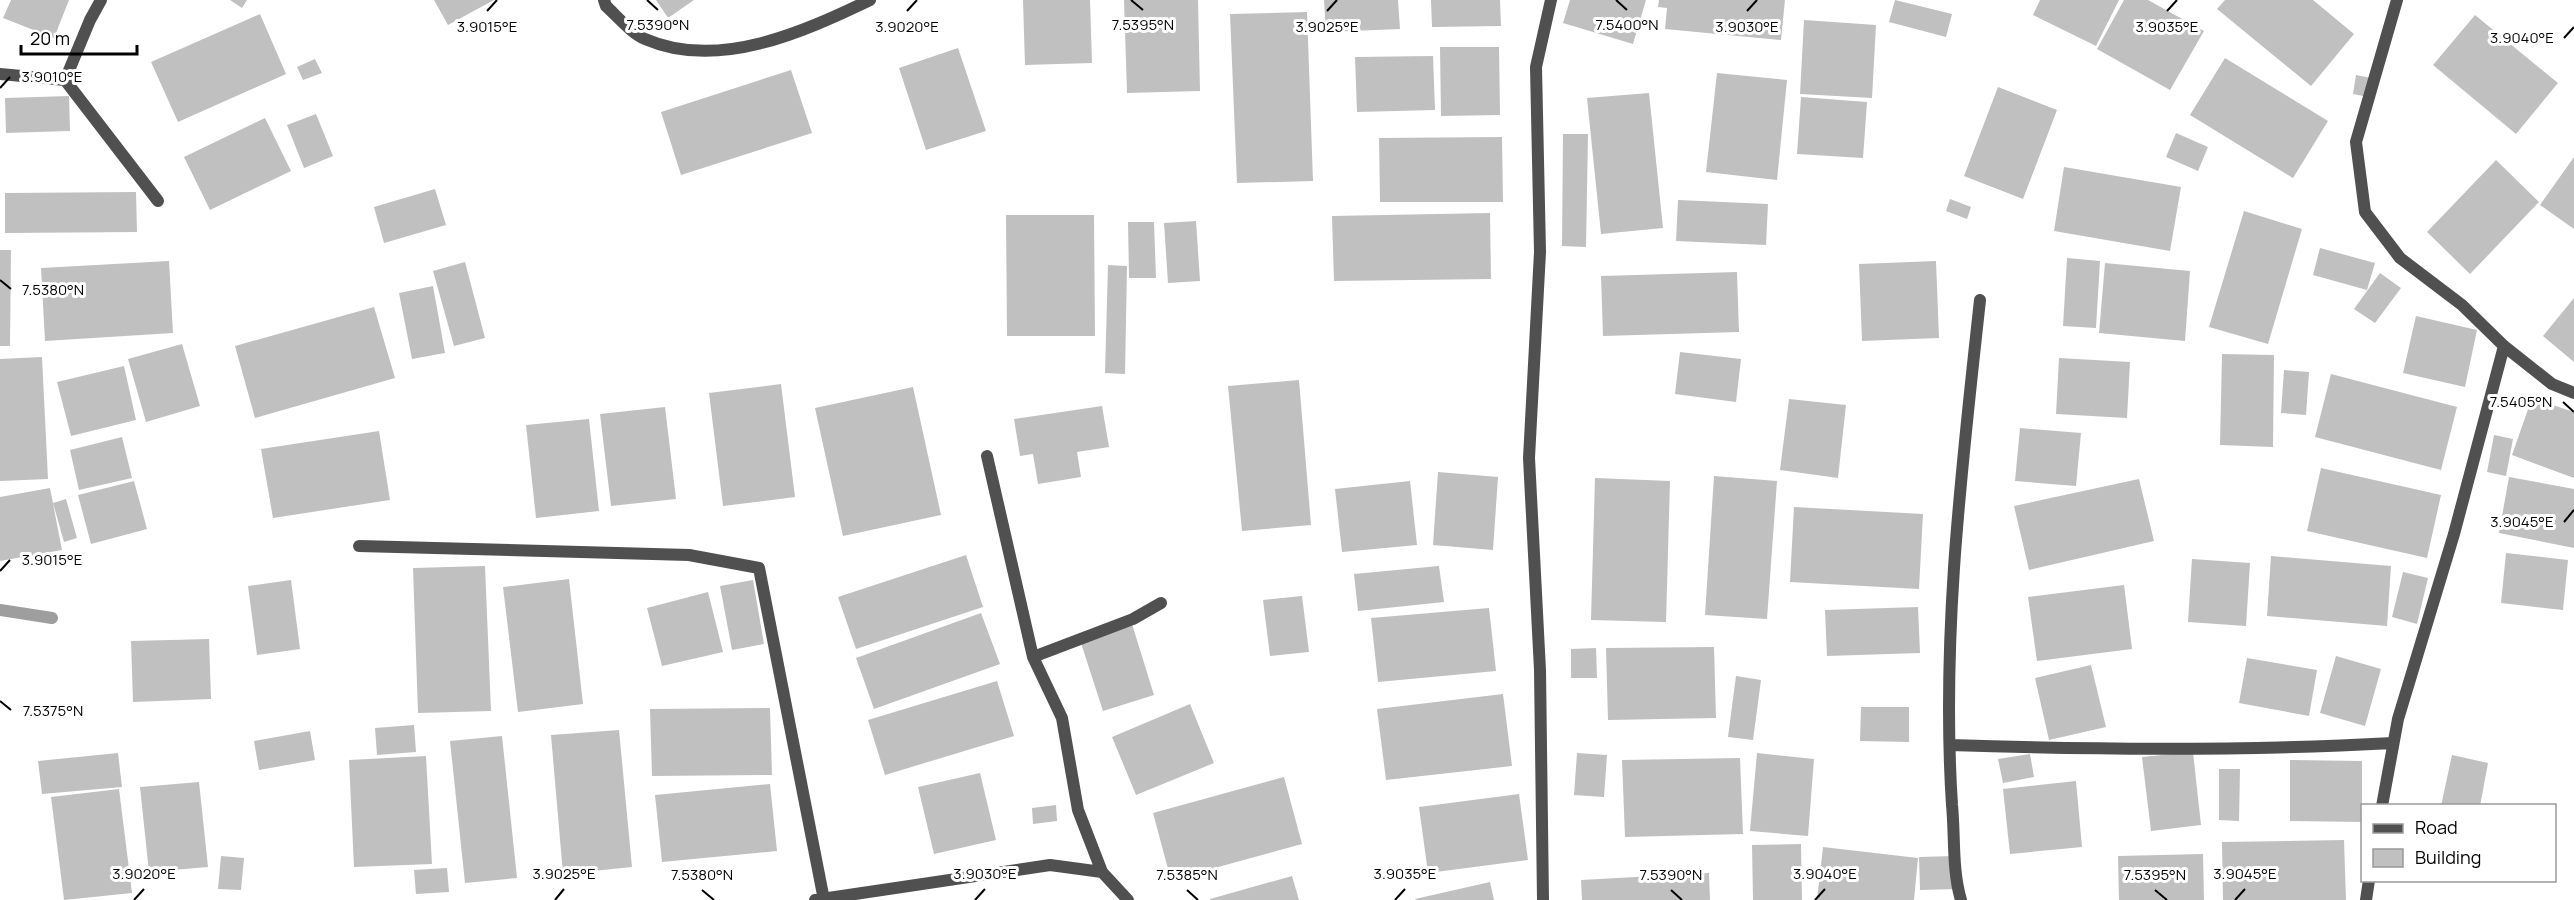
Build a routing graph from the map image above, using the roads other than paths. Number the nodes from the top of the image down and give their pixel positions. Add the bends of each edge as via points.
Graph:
1 (101, 0) edge
2 (604, 0) edge
3 (870, 0) edge
4 (1551, 0) edge
5 (2397, 0) edge
6 (0, 74) edge
7 (65, 80) junction
8 (158, 201) dead end
9 (1980, 300) dead end
10 (2504, 346) junction
11 (2574, 393) edge
12 (987, 456) dead end
13 (359, 546) dead end
14 (1161, 603) dead end
15 (1033, 657) junction
16 (2393, 743) junction
17 (1950, 745) junction
18 (2382, 804) edge
19 (1102, 872) junction
20 (2369, 882) edge
21 (821, 900) edge
22 (1128, 900) edge
23 (1543, 900) edge
24 (1961, 900) edge
25 (2366, 900) edge

1 - 7 street
2 - 3 street via 642,38 681,51 736,48 805,31
4 - 23 street via 1536,67 1540,252 1529,458 1540,670
5 - 10 street via 2356,141 2365,212 2400,258 2462,304
6 - 7 street
7 - 8 street
9 - 17 street via 1962,463
10 - 11 street via 2552,384
10 - 16 street
12 - 15 street
13 - 21 street via 689,555 759,568
14 - 15 street via 1133,619
15 - 19 street via 1062,718 1078,810
16 - 17 street via 2315,747
16 - 18 street
17 - 24 street
19 - 21 street via 1050,865
19 - 22 street
20 - 25 street

